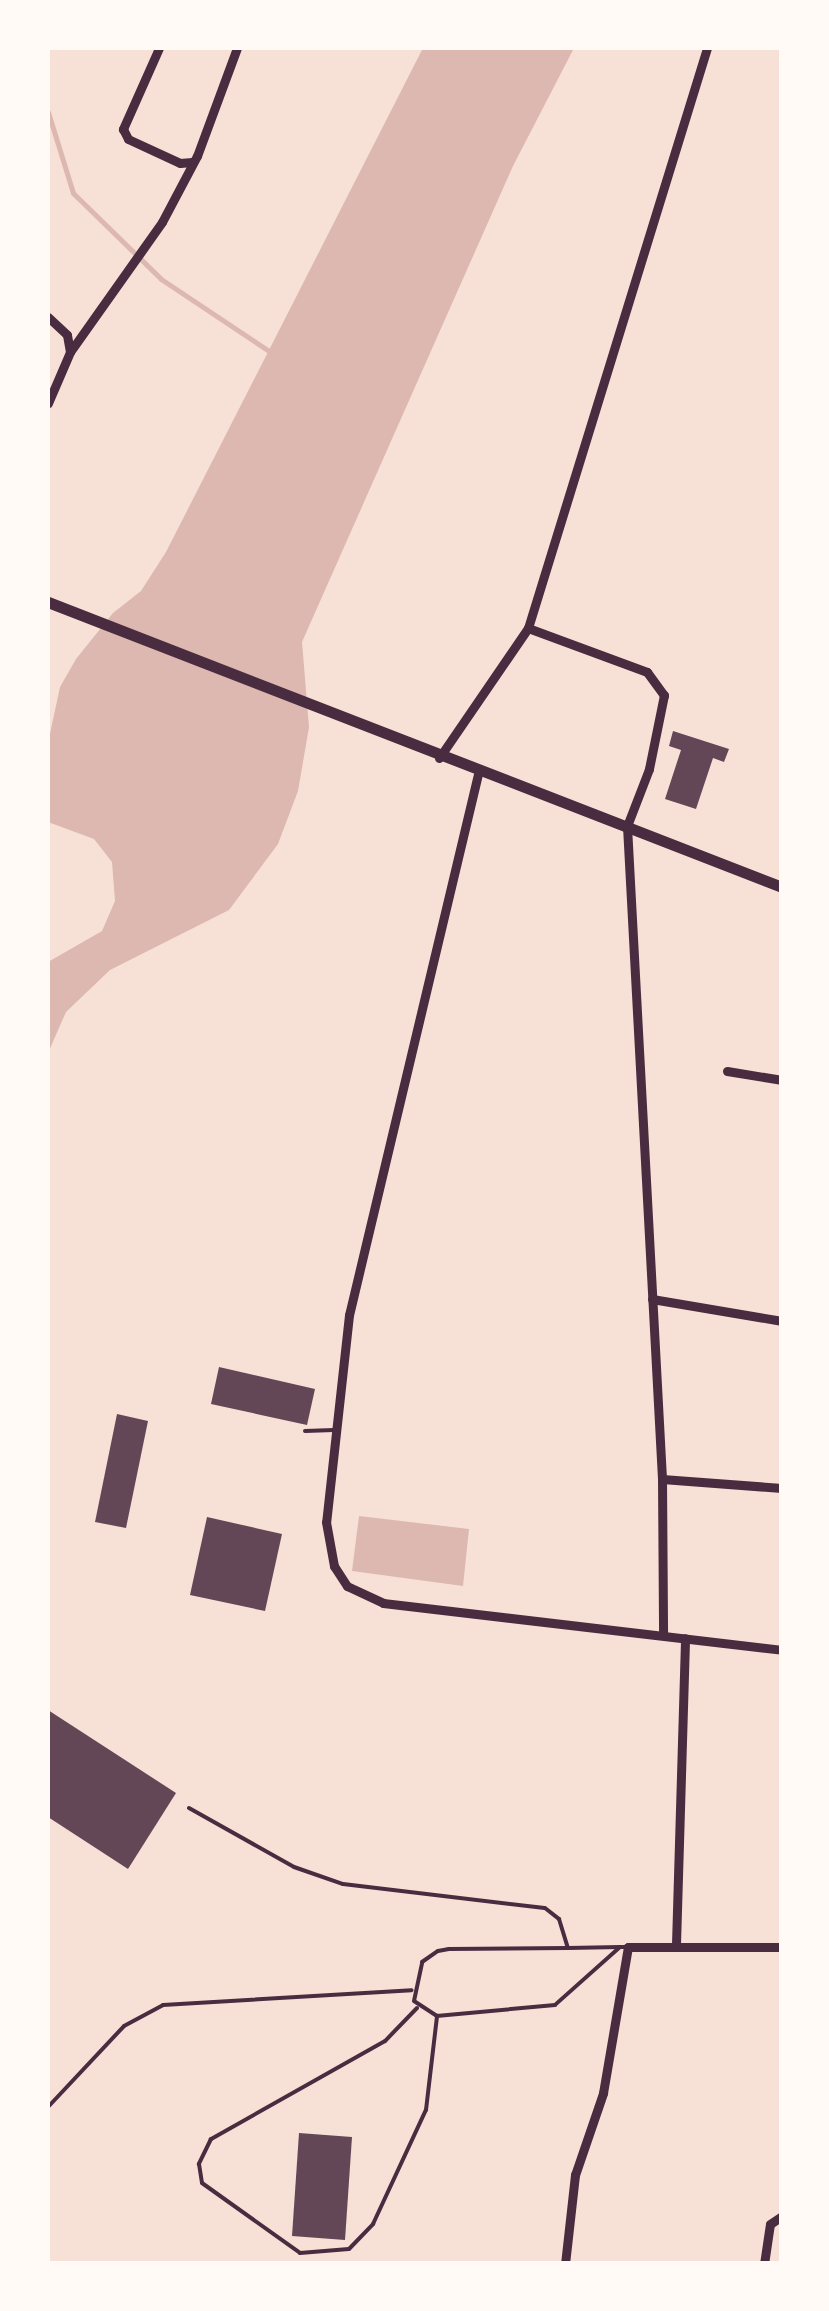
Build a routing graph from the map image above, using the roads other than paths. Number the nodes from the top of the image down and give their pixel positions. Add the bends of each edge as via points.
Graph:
1 (160, 48) edge
2 (237, 48) edge
3 (706, 48) edge
4 (192, 162) junction
5 (48, 317) edge
6 (70, 352) junction
7 (48, 403) edge
8 (48, 602) edge
9 (528, 628) junction
10 (439, 758) junction
11 (478, 774) junction
12 (628, 826) junction
13 (782, 887) edge
14 (727, 1071) dead end
15 (782, 1080) edge
16 (652, 1300) junction
17 (782, 1321) edge
18 (334, 1430) junction
19 (305, 1431) dead end
20 (662, 1478) junction
21 (782, 1488) edge
22 (664, 1634) junction
23 (685, 1638) junction
24 (782, 1650) edge
25 (189, 1808) dead end
26 (676, 1944) junction
27 (624, 1947) junction
28 (568, 1948) junction
29 (782, 1948) edge
30 (412, 1990) junction
31 (418, 2008) junction
32 (437, 2016) junction
33 (48, 2108) edge
34 (782, 2216) edge
35 (565, 2264) edge
36 (764, 2264) edge

1 - 4 street via 123,129 128,139
2 - 4 street
3 - 9 street
4 - 6 street via 162,222
5 - 6 street via 62,329
6 - 7 street
8 - 10 main road
9 - 10 street
9 - 12 street via 654,678 665,705
10 - 11 main road
11 - 12 main road
11 - 18 street via 349,1315
12 - 13 main road
12 - 16 street
14 - 15 street
16 - 17 street
16 - 20 street
18 - 19 lane
18 - 22 street via 326,1522 334,1566 347,1586 383,1603
20 - 21 street
20 - 22 street
22 - 23 street
23 - 24 street
23 - 26 street
25 - 28 lane via 294,1866 342,1884 545,1908 559,1919
26 - 27 street
26 - 29 street
27 - 28 lane
27 - 32 lane via 555,2005
27 - 35 street via 603,2093 575,2175
28 - 30 lane via 438,1951 422,1962
30 - 31 lane
30 - 33 lane via 163,2005 124,2026
31 - 32 lane
31 - 32 lane via 385,2041 211,2140 199,2164 202,2183 300,2253 349,2249 372,2224 426,2110
34 - 36 street via 770,2224

